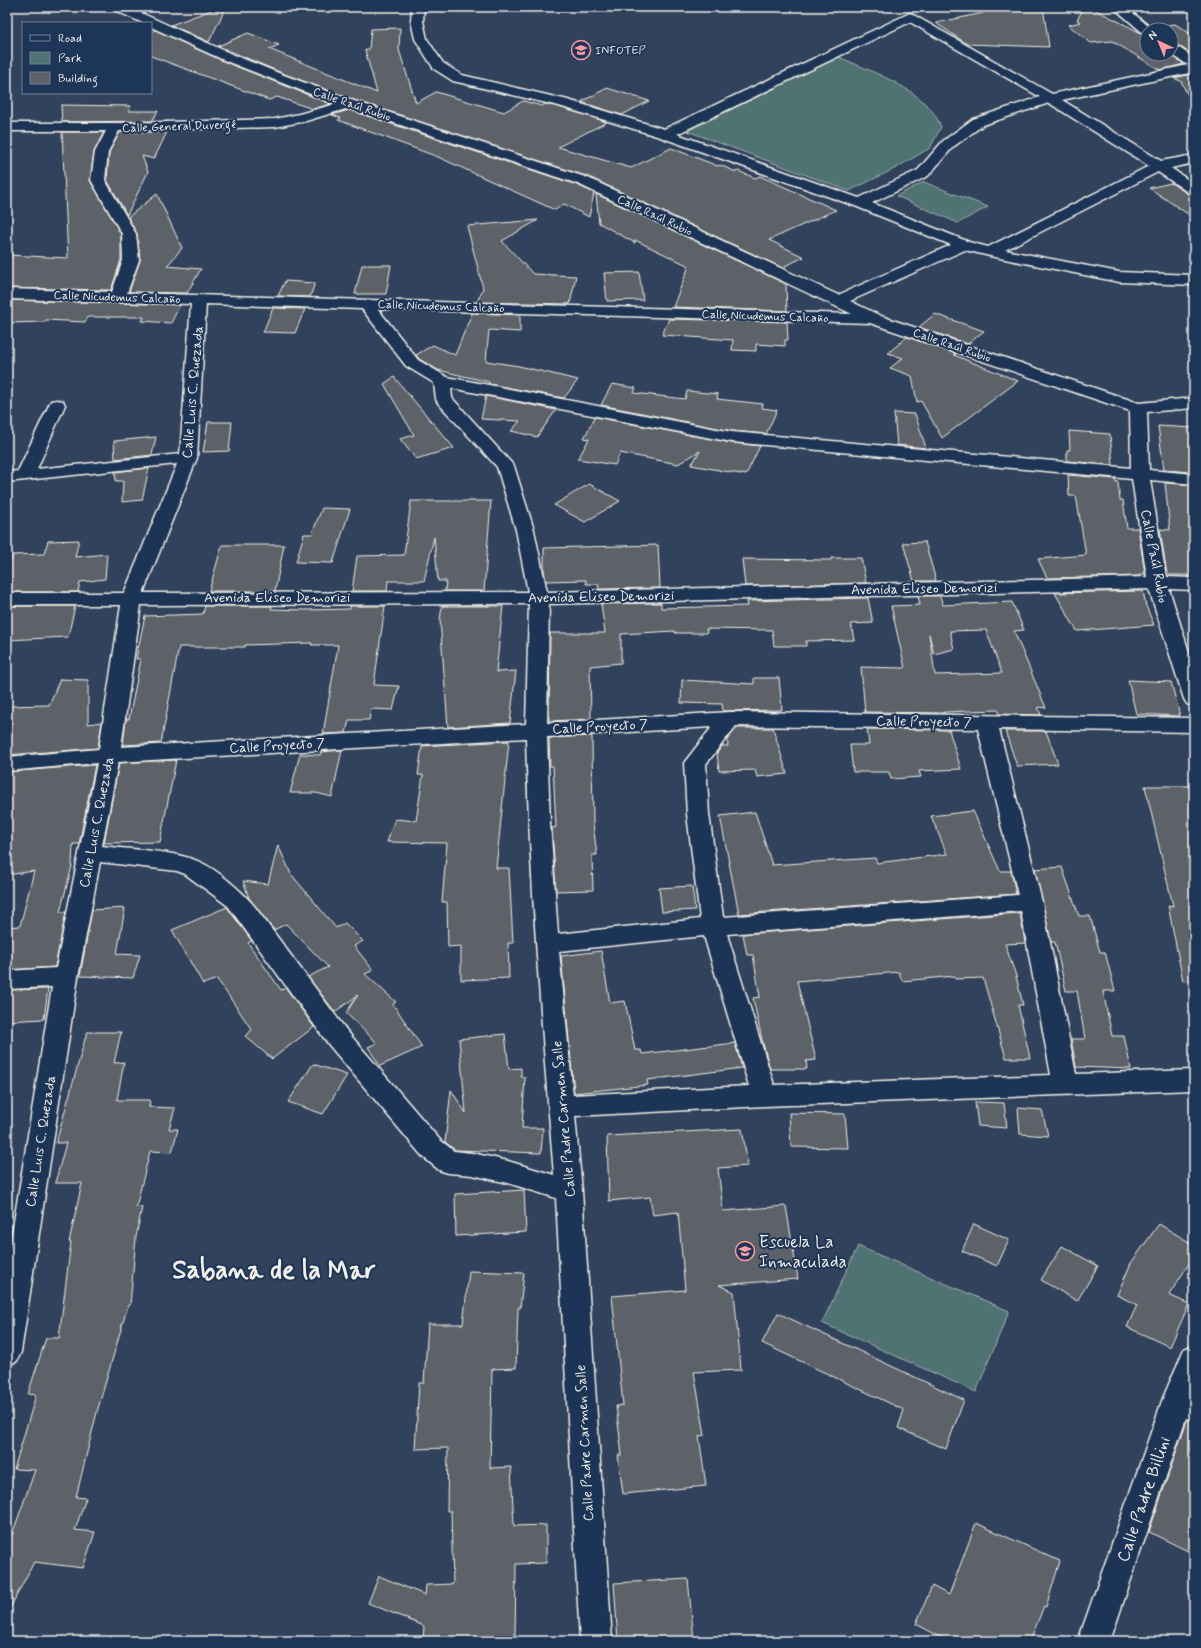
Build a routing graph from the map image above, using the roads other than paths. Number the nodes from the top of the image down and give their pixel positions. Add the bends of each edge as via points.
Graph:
1 (118, 7) edge
2 (418, 7) edge
3 (1119, 7) edge
4 (898, 10) dead end
5 (910, 17) junction
6 (151, 22) edge
7 (152, 22) edge
8 (1139, 23) edge
9 (1179, 54) edge
10 (1194, 64) edge
11 (1194, 68) edge
12 (1051, 98) junction
13 (349, 104) junction
14 (7, 127) edge
15 (115, 127) junction
16 (665, 134) junction
17 (1194, 159) edge
18 (1159, 166) junction
19 (1194, 190) edge
20 (860, 203) junction
21 (964, 245) junction
22 (990, 252) junction
23 (1194, 280) edge
24 (7, 294) edge
25 (118, 297) junction
26 (200, 299) junction
27 (838, 301) junction
28 (366, 304) junction
29 (875, 319) junction
30 (442, 382) junction
31 (1194, 403) edge
32 (57, 405) dead end
33 (1138, 408) junction
34 (188, 458) junction
35 (24, 475) junction
36 (1140, 475) junction
37 (7, 477) edge
38 (1194, 479) edge
39 (1157, 583) junction
40 (1194, 584) edge
41 (132, 597) junction
42 (7, 598) edge
43 (539, 598) junction
44 (1194, 699) edge
45 (730, 719) junction
46 (987, 722) junction
47 (1194, 725) edge
48 (536, 730) junction
49 (109, 755) junction
50 (7, 764) edge
51 (91, 854) junction
52 (1031, 902) junction
53 (713, 926) junction
54 (547, 944) junction
55 (66, 977) junction
56 (7, 980) edge
57 (1194, 1080) edge
58 (1065, 1084) junction
59 (765, 1096) junction
60 (562, 1106) junction
61 (569, 1191) junction
62 (7, 1352) edge
63 (1194, 1358) edge
64 (1186, 1403) edge
65 (596, 1641) edge
66 (1094, 1641) edge

1 - 6 street, Calle Raúl Rubio
2 - 16 street via 417,21 421,39 438,66 458,78 563,103
3 - 8 street
4 - 5 street
5 - 12 street
5 - 16 street
7 - 13 street, Calle Raúl Rubio via 230,58
9 - 10 street
11 - 12 street
12 - 18 street
12 - 20 street via 978,122 948,144 923,173
13 - 15 street, Calle General Duvergé via 275,123
13 - 27 street, Calle Raúl Rubio via 582,181
14 - 15 street, Calle General Duvergé
15 - 25 street via 100,155 98,180 129,234 131,260
16 - 20 street
17 - 18 street
18 - 19 street
18 - 22 street
20 - 21 street
21 - 22 street
21 - 27 street
22 - 23 street via 1119,277
24 - 25 street, Calle Nicudemus Calcaño
25 - 26 street, Calle Nicudemus Calcaño
26 - 28 street, Calle Nicudemus Calcaño
26 - 34 street, Calle Luis C. Quezada
27 - 29 street, Calle Raúl Rubio
28 - 29 street, Calle Nicudemus Calcaño
28 - 30 street via 412,362
29 - 33 street, Calle Raúl Rubio
30 - 36 street via 732,437
30 - 43 street, Calle Padre Carmen Salle via 444,399 505,466 525,530
31 - 33 street, Calle Raúl Rubio
32 - 35 street
33 - 36 street, Calle Paúl Rubio
34 - 35 street
34 - 41 street, Calle Luis C. Quezada
35 - 37 street
36 - 38 street
36 - 39 street, Calle Paúl Rubio
39 - 40 street, Avenida Eliseo Demorizi
39 - 43 street, Avenida Eliseo Demorizi
39 - 44 street, Calle Paúl Rubio
41 - 42 street, Avenida Eliseo Demorizi
41 - 43 street, Avenida Eliseo Demorizi
41 - 49 street, Calle Luis C. Quezada
43 - 48 street, Calle Padre Carmen Salle
45 - 46 street, Calle Proyecto 7
45 - 48 street, Calle Proyecto 7
45 - 53 street via 695,764 698,814
46 - 47 street, Calle Proyecto 7
46 - 52 street
48 - 49 street, Calle Proyecto 7
48 - 54 street, Calle Padre Carmen Salle
49 - 50 street, Calle Proyecto 7
49 - 51 street, Calle Luis C. Quezada
51 - 55 street, Calle Luis C. Quezada
51 - 61 street via 179,863 193,868 231,896 247,913 338,1038 431,1148 448,1162 508,1172
52 - 53 street
52 - 58 street
53 - 54 street
53 - 59 street
54 - 60 street, Calle Padre Carmen Salle
55 - 56 street
55 - 62 street, Calle Luis C. Quezada
57 - 58 street
58 - 59 street
59 - 60 street
60 - 61 street, Calle Padre Carmen Salle
61 - 65 street, Calle Padre Carmen Salle
63 - 64 street, Calle Padre Billini
64 - 66 street, Calle Padre Billini

